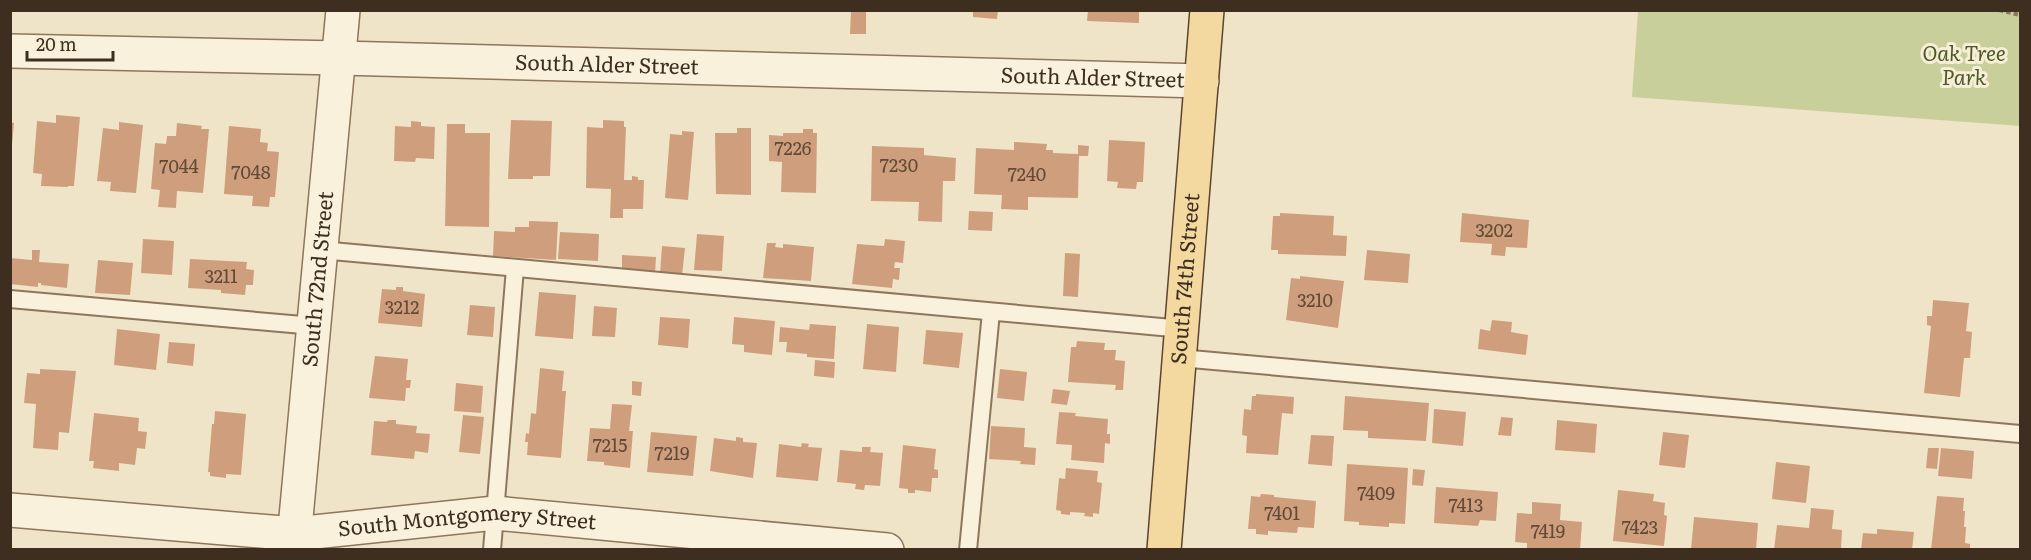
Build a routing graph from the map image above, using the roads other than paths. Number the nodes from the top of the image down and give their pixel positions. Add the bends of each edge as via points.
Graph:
1 (344, 10) edge
2 (1207, 10) edge
3 (10, 51) edge
4 (340, 58) junction
5 (1202, 81) junction
6 (321, 250) junction
7 (516, 268) junction
8 (10, 299) edge
9 (991, 312) junction
10 (314, 326) junction
11 (1182, 344) junction
12 (2020, 434) edge
13 (10, 510) edge
14 (495, 513) junction
15 (294, 542) edge
16 (492, 549) edge
17 (886, 549) edge
18 (968, 549) edge
19 (1164, 549) edge

1 - 4 street, South 72nd Street
2 - 5 main road, South 74th Street
3 - 4 street, South Alder Street
4 - 5 street, South Alder Street
4 - 6 street, South 72nd Street
5 - 11 main road, South 74th Street
6 - 7 lane
6 - 10 street, South 72nd Street
7 - 9 lane
7 - 14 lane
8 - 10 lane
9 - 11 lane
9 - 18 lane
10 - 15 street, South 72nd Street
11 - 12 lane
11 - 19 main road, South 74th Street
13 - 15 street, South Montgomery Street
14 - 15 street, South Montgomery Street
14 - 16 lane
14 - 17 street, South Montgomery Street

